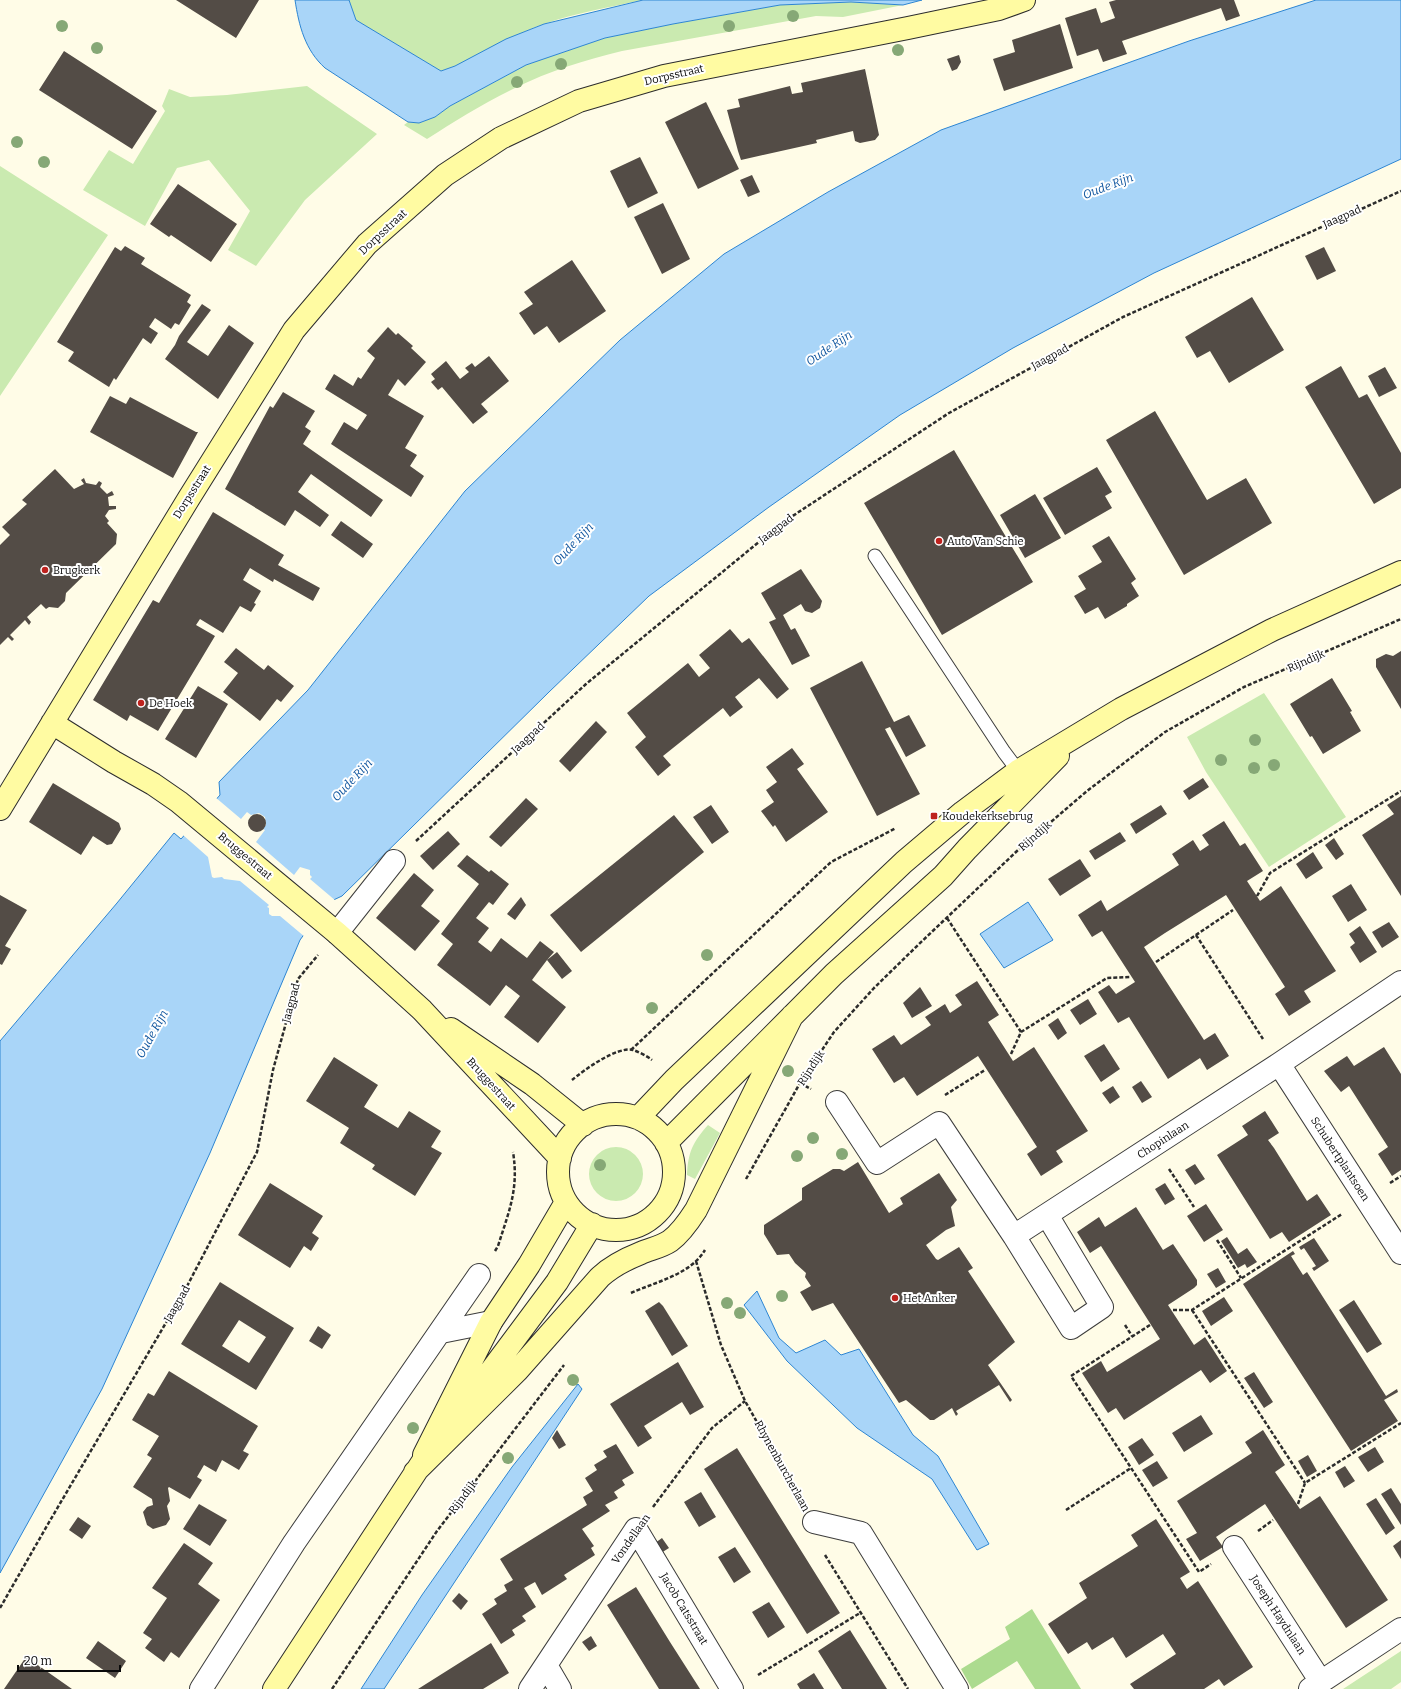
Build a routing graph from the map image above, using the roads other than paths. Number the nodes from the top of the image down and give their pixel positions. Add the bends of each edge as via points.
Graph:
1 (1024, 0) edge
2 (875, 556) dead end
3 (1401, 572) edge
4 (52, 723) junction
5 (1024, 778) junction
6 (0, 809) edge
7 (394, 862) road end
8 (337, 933) junction
9 (1401, 982) edge
10 (422, 1010) junction
11 (792, 1016) junction
12 (1279, 1064) junction
13 (836, 1102) dead end
14 (638, 1118) junction
15 (583, 1125) junction
16 (666, 1143) junction
17 (560, 1158) junction
18 (566, 1202) junction
19 (1048, 1215) junction
20 (592, 1224) junction
21 (1014, 1236) junction
22 (1401, 1253) edge
23 (479, 1275) dead end
24 (491, 1322) junction
25 (441, 1332) junction
26 (415, 1472) junction
27 (814, 1522) road end
28 (636, 1529) joint
29 (1234, 1547) road end
30 (1401, 1629) edge
31 (546, 1665) junction
32 (1315, 1685) edge
33 (201, 1689) edge
34 (274, 1689) edge
35 (530, 1689) edge
36 (560, 1689) edge
37 (732, 1689) edge
38 (957, 1689) edge

1 - 4 main road, Dorpsstraat via 999,9 664,76 586,99 501,138 445,176 367,244 294,330
2 - 5 lane via 1004,752
3 - 5 main road via 1272,630 1120,709 1080,733
4 - 6 main road, Dorpsstraat
4 - 8 main road, Bruggestraat via 153,784 198,817
5 - 11 main road via 943,876 834,974
5 - 14 main road via 963,812 904,862 674,1080
7 - 8 street
8 - 10 main road, Bruggestraat
9 - 12 street, Chopinlaan
10 - 15 main road, Bruggestraat via 532,1084
10 - 17 main road, Bruggestraat
11 - 16 main road
11 - 26 main road via 696,1210 678,1235 610,1268 600,1277 517,1371
12 - 19 street, Chopinlaan
12 - 22 street, Schubertplantsoen
13 - 21 street via 877,1162 939,1123
14 - 15 main road via 627,1114 604,1115 593,1118
14 - 16 main road via 650,1124
15 - 17 main road via 571,1135
16 - 20 main road via 674,1168 673,1183 669,1197 660,1210 636,1226 606,1229
17 - 18 main road via 560,1188
18 - 20 main road via 577,1215
18 - 24 main road
19 - 21 street, Chopinlaan
19 - 21 street via 1102,1307 1071,1328
20 - 26 main road via 553,1287
23 - 25 street
24 - 25 street
24 - 26 main road
25 - 33 street via 294,1543
26 - 34 main road
27 - 38 street, Rhynenburcherlaan via 861,1533
28 - 31 street, Vondellaan
28 - 37 street, Jacob Catsstraat
29 - 32 street, Joseph Haydnlaan
30 - 32 street, Joseph Haydnlaan
31 - 35 street, Vondellaan
31 - 36 street

